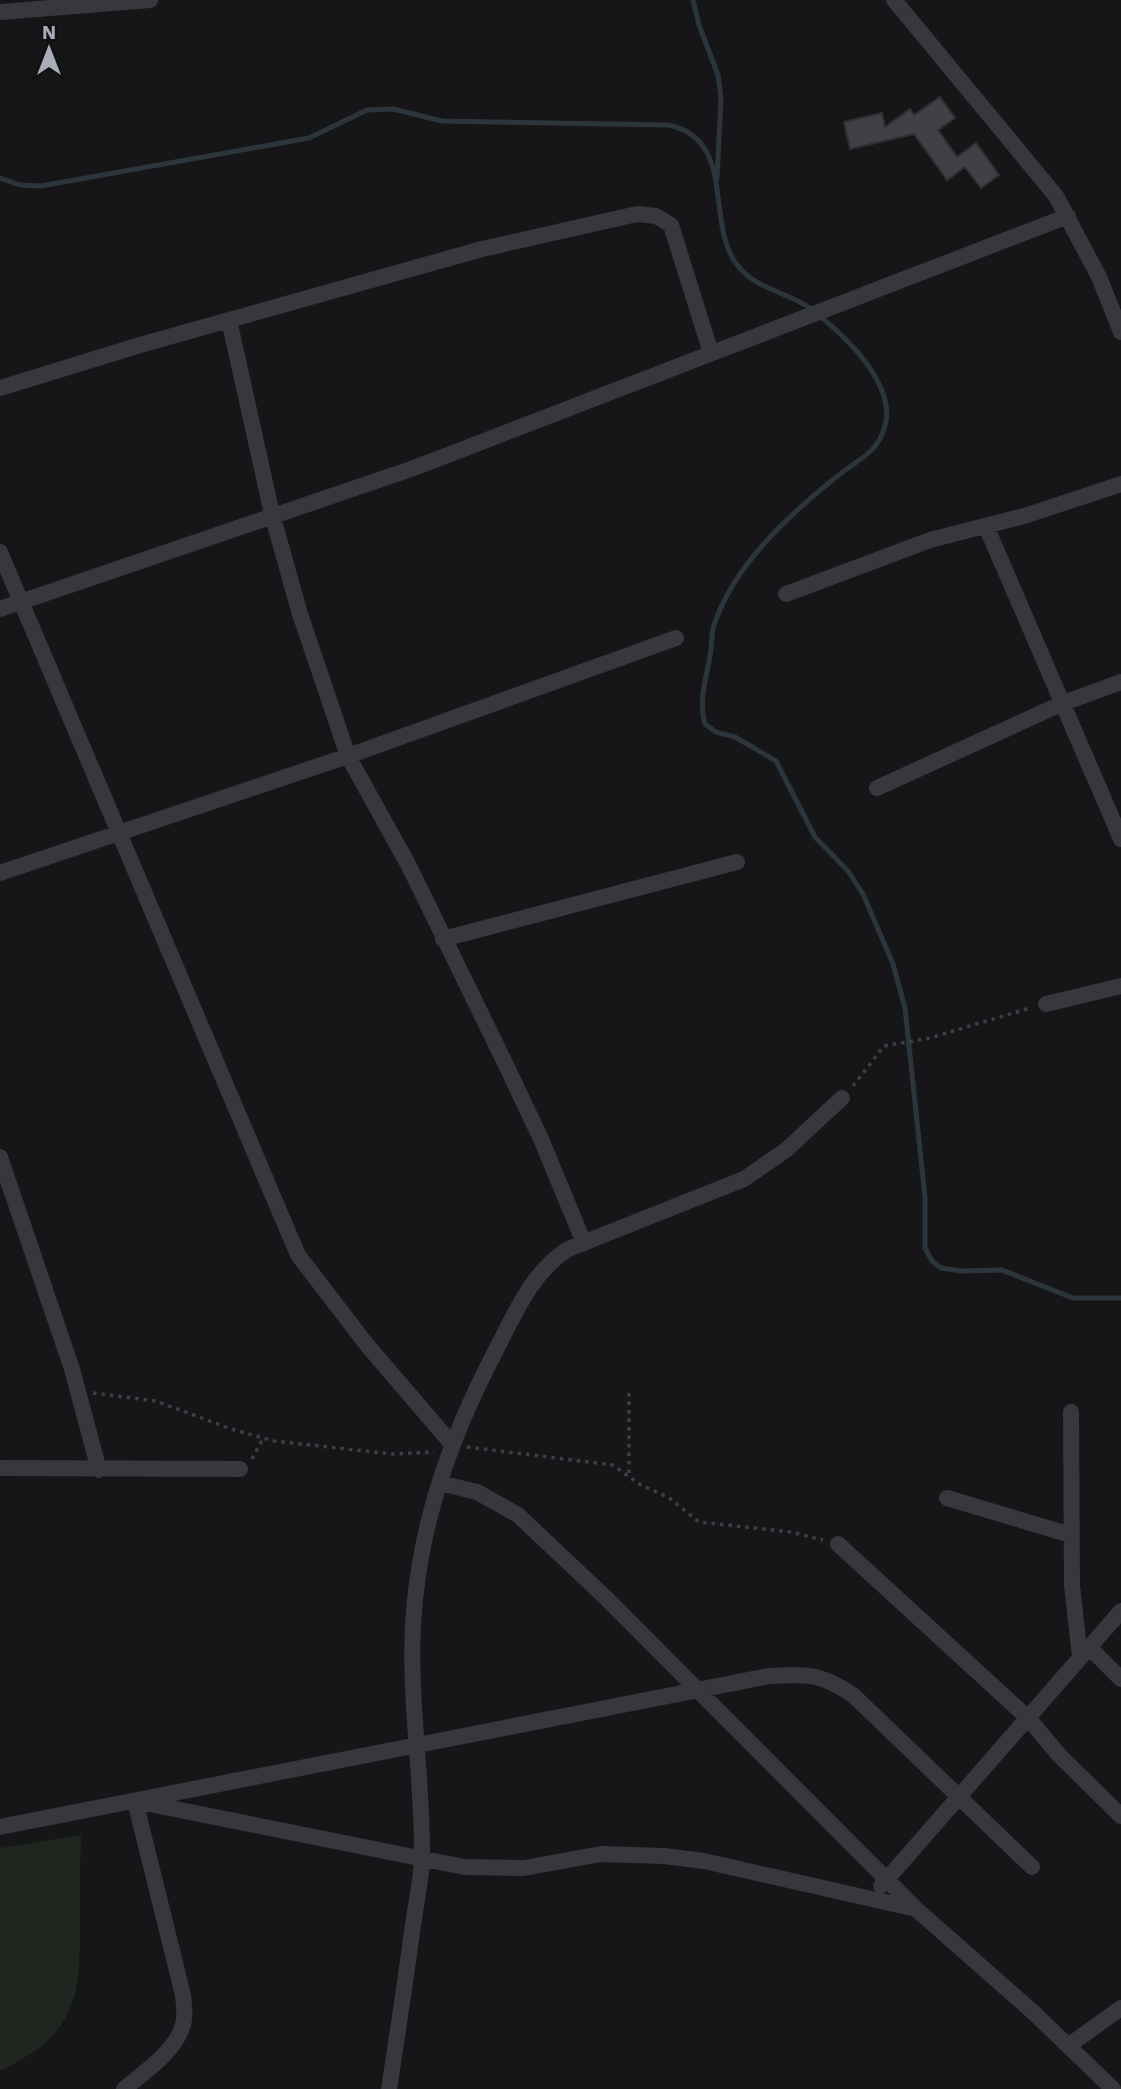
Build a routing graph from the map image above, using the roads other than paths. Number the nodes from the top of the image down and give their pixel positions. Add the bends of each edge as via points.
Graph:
1 (4, 0) edge
2 (150, 0) edge
3 (894, 0) edge
4 (0, 11) edge
5 (1068, 216) junction
6 (229, 320) junction
7 (1121, 332) edge
8 (712, 353) junction
9 (0, 388) edge
10 (1121, 484) edge
11 (272, 514) junction
12 (986, 526) junction
13 (0, 552) edge
14 (786, 594) dead end
15 (23, 601) junction
16 (0, 609) edge
17 (676, 638) dead end
18 (1121, 682) edge
19 (1061, 704) junction
20 (348, 756) junction
21 (877, 788) dead end
22 (121, 833) junction
23 (1121, 839) edge
24 (737, 862) dead end
25 (0, 873) edge
26 (443, 939) junction
27 (1121, 986) edge
28 (1046, 1004) road end
29 (842, 1098) road end
30 (0, 1157) edge
31 (584, 1242) junction
32 (1072, 1412) dead end
33 (451, 1443) junction
34 (0, 1468) edge
35 (240, 1469) road end
36 (99, 1470) junction
37 (440, 1483) junction
38 (947, 1498) dead end
39 (1071, 1535) junction
40 (838, 1544) road end
41 (1121, 1611) edge
42 (1085, 1653) junction
43 (1121, 1679) edge
44 (696, 1691) junction
45 (1028, 1718) junction
46 (416, 1745) junction
47 (960, 1795) junction
48 (135, 1801) junction
49 (1121, 1816) edge
50 (0, 1827) edge
51 (422, 1861) junction
52 (1032, 1867) dead end
53 (886, 1880) junction
54 (869, 1899) junction
55 (916, 1909) junction
56 (1121, 2008) edge
57 (1068, 2046) junction
58 (124, 2089) edge
59 (389, 2089) edge
60 (1113, 2089) edge

1 - 4 street
2 - 4 street
3 - 5 street via 1038,172
5 - 7 street
5 - 8 street
6 - 8 street via 482,249 637,214 656,216 671,225
6 - 9 street
6 - 11 street
8 - 11 street via 414,468
10 - 12 street
11 - 15 street
11 - 20 street
12 - 14 street via 862,563
12 - 19 street
13 - 15 street
15 - 16 street
15 - 22 street
17 - 20 street
18 - 19 street
19 - 21 street
19 - 23 street
20 - 22 street
20 - 26 street
22 - 25 street
22 - 33 street via 298,1255 359,1336
24 - 26 street
26 - 31 street via 541,1139
27 - 28 street
29 - 31 street via 786,1150 744,1180
30 - 36 street
31 - 33 street via 554,1258 540,1272
32 - 39 street
33 - 37 street
34 - 36 street
35 - 36 street
37 - 44 street via 477,1492 518,1515
37 - 46 street via 418,1573 413,1628
38 - 39 street
39 - 42 street via 1074,1622
40 - 45 street
41 - 42 street
42 - 43 street
42 - 45 street
44 - 46 street
44 - 47 street via 769,1676 815,1674 853,1695
44 - 53 street
45 - 47 street
45 - 49 street
46 - 48 street
46 - 51 street
47 - 52 street
47 - 53 street
48 - 50 street
48 - 51 street
48 - 58 street via 184,2014 182,2029 172,2045
51 - 54 street via 493,1870 601,1854 664,1856
51 - 59 street
53 - 54 street
53 - 55 street
54 - 55 street
55 - 57 street
56 - 57 street
57 - 60 street

